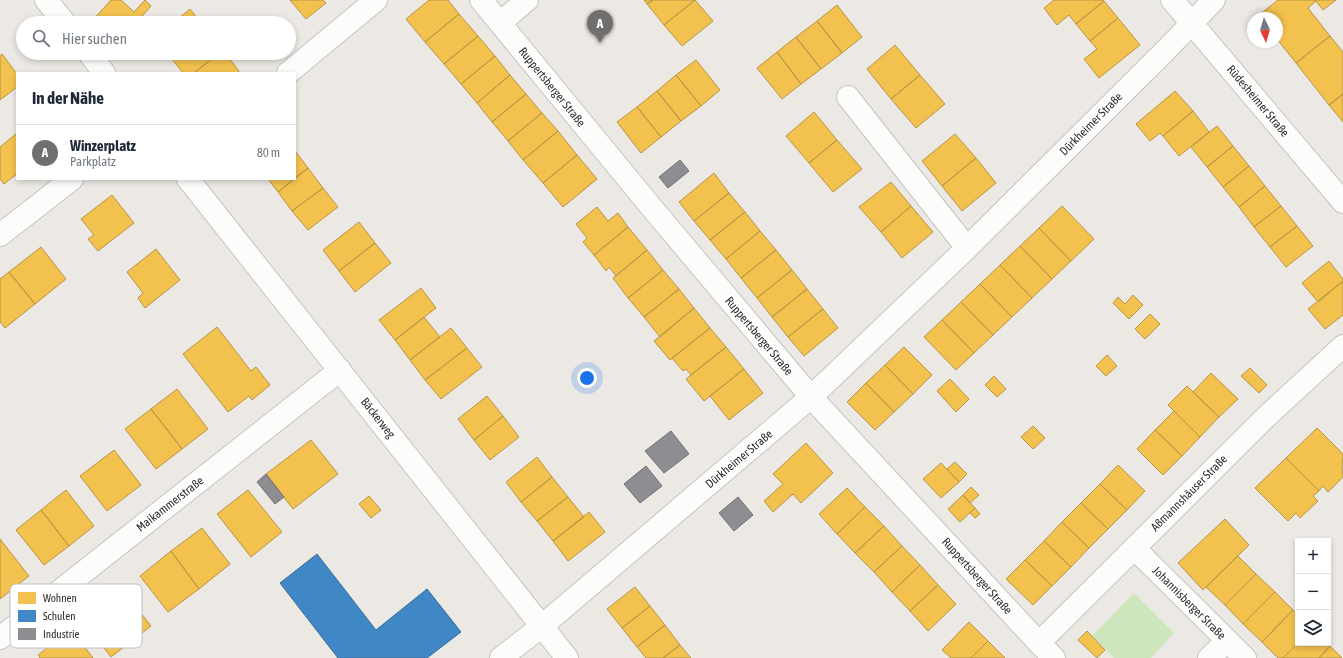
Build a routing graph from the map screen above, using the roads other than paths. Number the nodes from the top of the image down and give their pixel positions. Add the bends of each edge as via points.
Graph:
1 (46, 0) edge
2 (376, 0) edge
3 (481, 0) edge
4 (527, 0) edge
5 (1172, 0) edge
6 (1214, 0) edge
7 (59, 16) edge
8 (500, 23) junction
9 (1192, 23) junction
10 (94, 60) edge
11 (103, 72) edge
12 (289, 72) edge
13 (848, 98) dead end
14 (71, 180) edge
15 (189, 180) edge
16 (1343, 202) edge
17 (0, 235) edge
18 (967, 248) junction
19 (1343, 346) edge
20 (340, 370) junction
21 (811, 397) junction
22 (1134, 548) junction
23 (69, 584) edge
24 (542, 626) junction
25 (10, 630) edge
26 (0, 638) edge
27 (1227, 641) junction
28 (1039, 643) junction
29 (501, 658) edge
30 (567, 658) edge
31 (1054, 658) edge
32 (1209, 658) edge
33 (1245, 658) edge

1 - 7 street
2 - 12 street
3 - 8 street, Ruppertsberger Straße
4 - 8 street
5 - 9 street, Rüdesheimer Straße
6 - 9 street, Dürkheimer Straße
8 - 21 street, Ruppertsberger Straße
9 - 16 street, Rüdesheimer Straße
9 - 18 street, Dürkheimer Straße
10 - 11 street
13 - 18 street
14 - 17 street
15 - 20 street, Bäckerweg
18 - 21 street, Dürkheimer Straße
19 - 22 street, Aßmannshäuser Straße via 1267,416
20 - 23 street, Maikammerstraße
20 - 24 street, Bäckerweg
21 - 24 street, Dürkheimer Straße
21 - 28 street, Ruppertsberger Straße
22 - 27 street, Johannisberger Straße
22 - 28 street, Aßmannshäuser Straße
24 - 29 street, Dürkheimer Straße
24 - 30 street, Bäckerweg
25 - 26 street, Maikammerstraße
27 - 32 street
27 - 33 street, Johannisberger Straße
28 - 31 street, Ruppertsberger Straße

